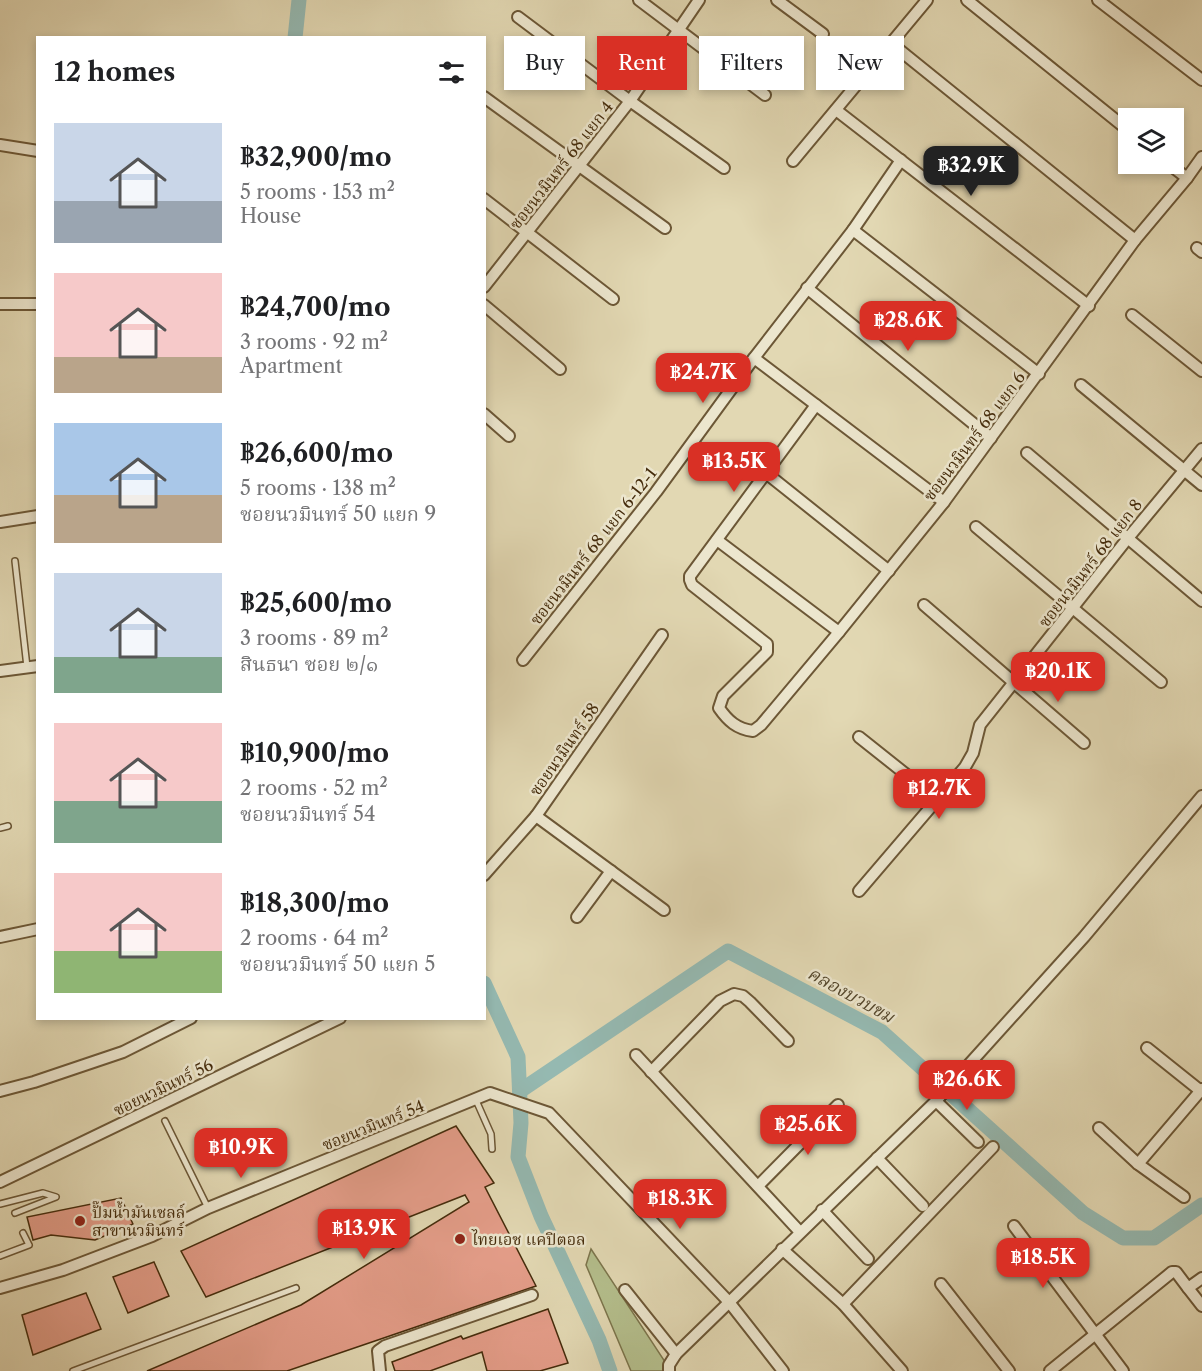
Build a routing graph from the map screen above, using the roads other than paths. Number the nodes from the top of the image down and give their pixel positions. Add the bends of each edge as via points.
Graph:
1 (639, 0) edge
2 (699, 0) edge
3 (777, 0) edge
4 (927, 0) edge
5 (967, 0) edge
6 (1098, 0) edge
7 (518, 17) dead end
8 (678, 30) junction
9 (823, 34) dead end
10 (898, 36) edge
11 (904, 54) edge
12 (1202, 80) edge
13 (853, 90) edge
14 (765, 95) dead end
15 (486, 98) edge
16 (630, 101) junction
17 (836, 110) junction
18 (1118, 122) edge
19 (0, 146) edge
20 (36, 151) edge
21 (1202, 157) edge
22 (901, 160) junction
23 (793, 161) dead end
24 (579, 166) junction
25 (724, 168) dead end
26 (1182, 174) edge
27 (1187, 178) junction
28 (486, 200) edge
29 (665, 228) dead end
30 (853, 230) junction
31 (528, 232) junction
32 (1135, 240) junction
33 (486, 284) edge
34 (807, 288) junction
35 (613, 299) dead end
36 (0, 304) edge
37 (36, 304) edge
38 (486, 306) edge
39 (1089, 306) junction
40 (1132, 315) dead end
41 (754, 358) junction
42 (560, 369) dead end
43 (1202, 371) edge
44 (1039, 374) junction
45 (1081, 385) dead end
46 (816, 405) junction
47 (486, 416) edge
48 (509, 436) dead end
49 (991, 438) junction
50 (1202, 449) edge
51 (1027, 453) dead end
52 (1184, 471) junction
53 (766, 473) junction
54 (1202, 486) edge
55 (944, 502) junction
56 (36, 516) edge
57 (0, 522) edge
58 (976, 527) dead end
59 (1128, 538) junction
60 (717, 540) junction
61 (15, 561) dead end
62 (889, 572) junction
63 (1202, 601) edge
64 (924, 605) dead end
65 (1072, 609) junction
66 (839, 632) junction
67 (662, 635) dead end
68 (523, 660) dead end
69 (32, 667) edge
70 (0, 671) edge
71 (1161, 682) dead end
72 (1014, 684) junction
73 (859, 737) dead end
74 (1084, 743) dead end
75 (1202, 796) edge
76 (937, 799) junction
77 (536, 816) junction
78 (8, 826) dead end
79 (0, 828) edge
80 (611, 871) junction
81 (486, 873) edge
82 (859, 891) dead end
83 (664, 910) dead end
84 (577, 917) dead end
85 (36, 929) edge
86 (0, 937) edge
87 (187, 1020) edge
88 (336, 1020) edge
89 (788, 1041) dead end
90 (1147, 1048) dead end
91 (636, 1055) dead end
92 (651, 1072) junction
93 (0, 1091) edge
94 (1202, 1091) edge
95 (939, 1097) junction
96 (475, 1098) junction
97 (838, 1105) dead end
98 (165, 1120) dead end
99 (1099, 1128) dead end
100 (978, 1142) dead end
101 (993, 1147) dead end
102 (492, 1149) dead end
103 (877, 1158) junction
104 (1138, 1164) junction
105 (0, 1182) edge
106 (758, 1186) junction
107 (1184, 1197) dead end
108 (0, 1204) edge
109 (923, 1206) dead end
110 (208, 1208) junction
111 (822, 1210) junction
112 (15, 1213) dead end
113 (1014, 1226) dead end
114 (800, 1232) junction
115 (23, 1233) dead end
116 (782, 1250) junction
117 (0, 1256) edge
118 (868, 1258) dead end
119 (1202, 1278) edge
120 (941, 1284) dead end
121 (0, 1288) edge
122 (296, 1288) dead end
123 (1188, 1288) junction
124 (625, 1290) dead end
125 (532, 1295) dead end
126 (729, 1302) junction
127 (843, 1304) junction
128 (1202, 1306) edge
129 (1094, 1334) junction
130 (676, 1354) junction
131 (73, 1371) edge
132 (380, 1371) edge
133 (669, 1371) edge
134 (783, 1371) edge
135 (902, 1371) edge
136 (1009, 1371) edge
137 (1050, 1371) edge
138 (1123, 1371) edge

1 - 8 street
2 - 8 street, ซอยนวมินทร์ 68 แยก 4
3 - 9 street
4 - 10 street
5 - 18 street
6 - 12 street
7 - 16 street
8 - 14 street
8 - 16 street, ซอยนวมินทร์ 68 แยก 4
11 - 32 street
13 - 17 street
15 - 24 street
16 - 24 street, ซอยนวมินทร์ 68 แยก 4
16 - 25 street
17 - 22 street
17 - 23 street
19 - 20 street
21 - 27 street, ซอยนวมินทร์ 68 แยก 6
22 - 30 street, ซอยนวมินทร์ 68 แยก 6-12-1
22 - 39 street
24 - 29 street
24 - 31 street, ซอยนวมินทร์ 68 แยก 4
26 - 27 street
27 - 32 street, ซอยนวมินทร์ 68 แยก 6
28 - 31 street
30 - 34 street, ซอยนวมินทร์ 68 แยก 6-12-1
30 - 44 street
31 - 33 street, ซอยนวมินทร์ 68 แยก 4
31 - 35 street
32 - 39 street, ซอยนวมินทร์ 68 แยก 6
34 - 41 street, ซอยนวมินทร์ 68 แยก 6-12-1
34 - 49 street
36 - 37 street
38 - 42 street
39 - 44 street, ซอยนวมินทร์ 68 แยก 6
40 - 43 street
41 - 46 street
41 - 68 street, ซอยนวมินทร์ 68 แยก 6-12-1 via 656,492
44 - 49 street, ซอยนวมินทร์ 68 แยก 6
45 - 52 street
46 - 53 street
46 - 55 street
47 - 48 street
49 - 55 street, ซอยนวมินทร์ 68 แยก 6
50 - 52 street, ซอยนวมินทร์ 68 แยก 8
51 - 59 street
52 - 54 street
52 - 59 street, ซอยนวมินทร์ 68 แยก 8
53 - 60 street
53 - 62 street
55 - 62 street, ซอยนวมินทร์ 68 แยก 6
56 - 57 street
58 - 65 street
59 - 63 street
59 - 65 street, ซอยนวมินทร์ 68 แยก 8
60 - 66 street
60 - 66 street, ซอยนวมินทร์ 68 แยก 6 via 690,576 692,585 767,644 767,652 723,696 719,708 741,730 753,731 761,725
61 - 69 lane
62 - 66 street, ซอยนวมินทร์ 68 แยก 6
64 - 72 street
65 - 71 street
65 - 72 street, ซอยนวมินทร์ 68 แยก 8
67 - 77 street, ซอยนวมินทร์ 58
69 - 70 street
72 - 74 street
72 - 76 street, ซอยนวมินทร์ 68 แยก 8 via 980,725 970,760
73 - 76 street
75 - 95 street via 1084,937
76 - 82 street
77 - 80 street
77 - 81 street, ซอยนวมินทร์ 58
78 - 79 lane
80 - 83 street
80 - 84 street
85 - 86 street
87 - 93 street via 123,1052
88 - 105 street, ซอยนวมินทร์ 56
89 - 92 street via 750,1002 734,994 720,1001
90 - 94 street
91 - 92 street
92 - 106 street
94 - 104 street
95 - 100 street
95 - 103 street
96 - 102 lane via 491,1134
96 - 110 street, ซอยนวมินทร์ 54
96 - 126 street, ซอยนวมินทร์ 54 via 490,1093 549,1113
97 - 106 street
98 - 110 lane
99 - 104 street
101 - 127 street
103 - 109 street
103 - 111 street
104 - 107 street
106 - 114 street
108 - 112 lane via 43,1193 56,1197
110 - 121 street, ซอยนวมินทร์ 54 via 152,1236 63,1270
111 - 114 street
111 - 118 street
113 - 129 street
114 - 116 street
115 - 117 lane via 29,1245
116 - 126 street
116 - 127 street
119 - 123 street
120 - 136 street
122 - 131 lane
123 - 128 street
123 - 129 street via 1172,1272
124 - 130 street
125 - 132 street via 385,1346 378,1351
126 - 130 street
126 - 134 street
127 - 135 street
129 - 137 street
129 - 138 street
130 - 133 street

